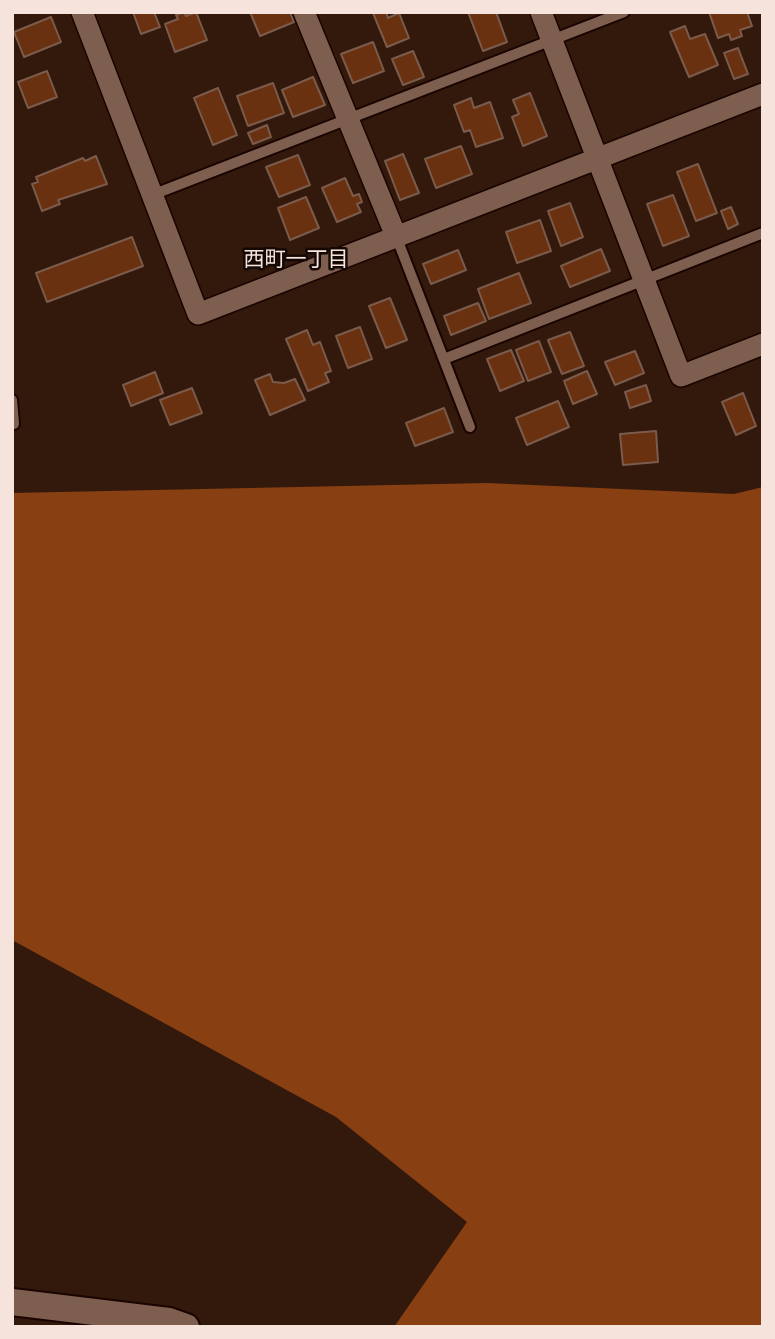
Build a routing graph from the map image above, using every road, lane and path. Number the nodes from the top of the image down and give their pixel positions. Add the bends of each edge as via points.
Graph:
1 (82, 12) edge
2 (304, 12) edge
3 (541, 12) edge
4 (624, 12) edge
5 (552, 40) junction
6 (763, 94) edge
7 (348, 118) junction
8 (598, 158) junction
9 (152, 195) junction
10 (763, 233) edge
11 (396, 236) junction
12 (644, 280) junction
13 (763, 344) edge
14 (444, 359) junction
15 (12, 400) edge
16 (14, 424) dead end
17 (470, 427) dead end
18 (12, 1302) edge
19 (186, 1327) edge

1 - 9 street
2 - 7 street
3 - 5 street
4 - 5 lane
5 - 7 lane
5 - 8 street
6 - 8 street
7 - 9 lane
7 - 11 street
8 - 11 street
8 - 12 street
9 - 11 street via 198,314
10 - 12 lane
11 - 14 lane
12 - 13 street via 681,376
12 - 14 lane
14 - 17 lane
15 - 16 lane
18 - 19 street via 169,1321

